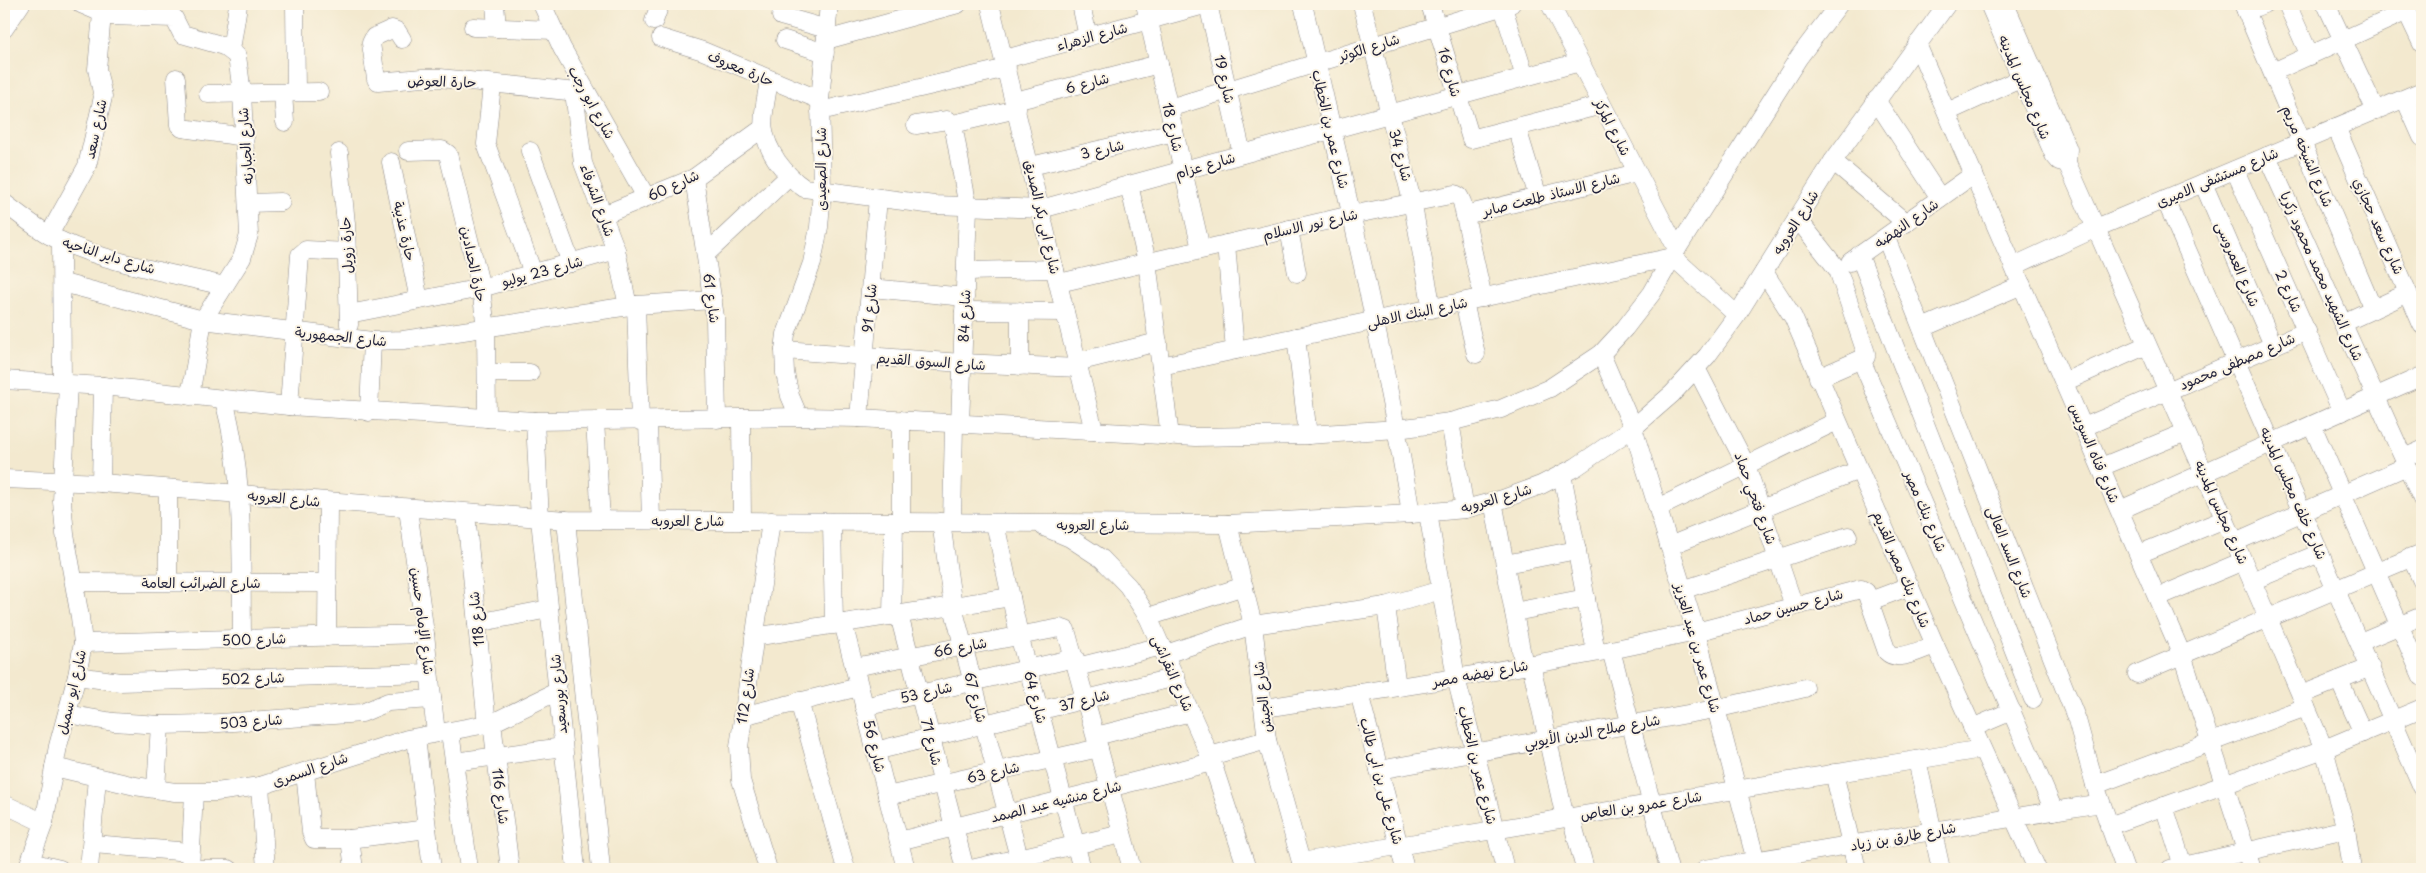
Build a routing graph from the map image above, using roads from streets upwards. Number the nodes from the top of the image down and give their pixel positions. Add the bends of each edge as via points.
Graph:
1 (21, 4) edge
2 (81, 4) edge
3 (295, 4) edge
4 (495, 4) edge
5 (542, 4) edge
6 (660, 4) edge
7 (829, 4) edge
8 (958, 4) edge
9 (990, 4) edge
10 (1080, 4) edge
11 (1208, 4) edge
12 (1303, 4) edge
13 (1362, 4) edge
14 (1430, 4) edge
15 (1550, 4) edge
16 (1839, 4) edge
17 (1989, 4) edge
18 (2005, 4) edge
19 (2264, 4) edge
20 (2287, 4) edge
21 (2326, 4) edge
22 (238, 5) dead end
23 (1505, 5) edge
24 (1947, 5) edge
25 (2245, 8) edge
26 (2405, 8) edge
27 (897, 12) edge
28 (1147, 12) edge
29 (102, 14) junction
30 (781, 16) dead end
31 (654, 21) dead end
32 (1437, 26) junction
33 (473, 27) dead end
34 (497, 28) junction
35 (4, 29) edge
36 (554, 30) junction
37 (1088, 37) junction
38 (661, 38) dead end
39 (402, 39) dead end
40 (785, 40) dead end
41 (826, 41) junction
42 (2343, 41) junction
43 (1917, 44) junction
44 (2422, 44) edge
45 (1372, 46) junction
46 (231, 50) junction
47 (2310, 56) junction
48 (1580, 62) junction
49 (1316, 63) junction
50 (1006, 64) junction
51 (1159, 64) junction
52 (2273, 72) junction
53 (1525, 77) junction
54 (176, 78) dead end
55 (2022, 78) junction
56 (769, 80) junction
57 (492, 84) junction
58 (1228, 90) junction
59 (2422, 91) edge
60 (289, 92) junction
61 (319, 92) dead end
62 (581, 92) junction
63 (242, 93) junction
64 (208, 94) dead end
65 (1457, 95) junction
66 (2405, 98) junction
67 (1876, 100) junction
68 (820, 105) junction
69 (1016, 105) junction
70 (1602, 105) junction
71 (1169, 108) junction
72 (2376, 110) junction
73 (1947, 112) junction
74 (1390, 113) junction
75 (285, 122) dead end
76 (953, 124) junction
77 (916, 125) dead end
78 (2336, 127) junction
79 (763, 128) junction
80 (1517, 128) junction
81 (1332, 129) junction
82 (1174, 132) junction
83 (245, 137) junction
84 (2422, 137) edge
85 (2302, 142) junction
86 (408, 150) dead end
87 (530, 151) dead end
88 (339, 153) dead end
89 (1242, 154) junction
90 (2267, 156) junction
91 (1833, 161) junction
92 (391, 162) dead end
93 (2067, 163) junction
94 (1031, 166) junction
95 (2235, 170) junction
96 (1183, 171) junction
97 (1637, 173) junction
98 (1974, 174) junction
99 (788, 177) junction
100 (694, 178) junction
101 (2203, 183) junction
102 (1129, 185) junction
103 (822, 191) junction
104 (646, 197) junction
105 (1538, 197) junction
106 (878, 198) junction
107 (1940, 198) junction
108 (2165, 199) junction
109 (1412, 201) junction
110 (4, 202) edge
111 (281, 202) dead end
112 (249, 203) junction
113 (968, 208) junction
114 (1041, 209) junction
115 (1351, 214) junction
116 (603, 215) junction
117 (1465, 215) junction
118 (1797, 218) junction
119 (1906, 223) junction
120 (2096, 228) junction
121 (1289, 229) junction
122 (55, 238) junction
123 (1886, 238) junction
124 (1226, 244) junction
125 (1201, 249) junction
126 (616, 250) junction
127 (347, 252) junction
128 (1675, 253) junction
129 (706, 254) junction
130 (1859, 255) junction
131 (1147, 262) junction
132 (571, 263) junction
133 (2014, 266) junction
134 (1838, 270) junction
135 (966, 271) junction
136 (1764, 272) junction
137 (533, 273) junction
138 (1297, 273) dead end
139 (1057, 276) junction
140 (63, 283) junction
141 (2022, 285) junction
142 (224, 286) junction
143 (481, 288) junction
144 (871, 288) junction
145 (2408, 293) junction
146 (1483, 298) junction
147 (419, 300) junction
148 (713, 300) junction
149 (1464, 302) junction
150 (964, 304) junction
151 (632, 306) junction
152 (1432, 308) junction
153 (2374, 308) junction
154 (1020, 311) junction
155 (1065, 312) junction
156 (349, 314) junction
157 (1737, 315) junction
158 (202, 320) junction
159 (1376, 320) junction
160 (2343, 323) junction
161 (2422, 325) edge
162 (1922, 328) junction
163 (486, 329) junction
164 (294, 331) junction
165 (2307, 331) junction
166 (1296, 337) junction
167 (350, 338) junction
168 (372, 341) junction
169 (1158, 342) junction
170 (2147, 345) junction
171 (2273, 346) junction
172 (784, 350) junction
173 (1235, 350) junction
174 (1476, 354) dead end
175 (1601, 354) junction
176 (864, 356) junction
177 (1866, 358) junction
178 (2236, 362) junction
179 (962, 363) junction
180 (1078, 365) junction
181 (1020, 366) junction
182 (1161, 366) junction
183 (1696, 368) junction
184 (487, 373) junction
185 (530, 373) dead end
186 (2422, 376) edge
187 (1818, 378) junction
188 (4, 380) edge
189 (2064, 382) junction
190 (65, 384) junction
191 (104, 386) junction
192 (2167, 391) junction
193 (190, 396) junction
194 (2376, 396) junction
195 (224, 400) junction
196 (289, 406) junction
197 (369, 412) junction
198 (2342, 412) junction
199 (799, 417) junction
200 (487, 418) junction
201 (741, 418) junction
202 (859, 418) junction
203 (717, 419) junction
204 (901, 420) junction
205 (535, 421) junction
206 (596, 421) junction
207 (644, 421) junction
208 (1837, 421) junction
209 (1450, 422) junction
210 (957, 424) junction
211 (2312, 425) junction
212 (1633, 428) junction
213 (2084, 428) junction
214 (1397, 429) junction
215 (1094, 431) junction
216 (2186, 432) junction
217 (1308, 435) junction
218 (1170, 436) junction
219 (2272, 443) junction
220 (2422, 450) edge
221 (2406, 462) junction
222 (1746, 465) junction
223 (2102, 468) junction
224 (1859, 470) junction
225 (1562, 474) junction
226 (2204, 474) junction
227 (4, 479) edge
228 (32, 480) junction
229 (62, 482) junction
230 (101, 483) junction
231 (168, 489) junction
232 (4, 491) edge
233 (2342, 494) junction
234 (240, 495) junction
235 (2422, 499) edge
236 (1493, 501) junction
237 (328, 502) junction
238 (1658, 508) junction
239 (408, 509) junction
240 (1465, 509) junction
241 (1761, 509) junction
242 (2120, 510) junction
243 (2303, 512) junction
244 (1419, 513) junction
245 (466, 514) junction
246 (2225, 518) junction
247 (540, 519) junction
248 (566, 520) junction
249 (601, 520) junction
250 (651, 520) junction
251 (742, 521) junction
252 (770, 521) junction
253 (832, 522) junction
254 (898, 522) junction
255 (947, 522) junction
256 (995, 523) junction
257 (1036, 524) junction
258 (1228, 524) junction
259 (1848, 536) dead end
260 (2235, 542) junction
261 (1669, 546) junction
262 (1577, 550) junction
263 (2320, 553) junction
264 (2139, 554) junction
265 (2417, 555) edge
266 (1778, 559) junction
267 (2243, 561) junction
268 (1505, 564) junction
269 (2376, 572) junction
270 (2252, 581) junction
271 (2422, 581) edge
272 (74, 582) junction
273 (168, 582) junction
274 (242, 582) junction
275 (328, 582) junction
276 (1244, 586) junction
277 (1910, 586) junction
278 (2336, 589) junction
279 (1441, 590) junction
280 (1682, 590) junction
281 (1011, 597) junction
282 (2158, 597) junction
283 (1586, 598) junction
284 (1870, 600) junction
285 (1386, 606) junction
286 (1794, 606) junction
287 (953, 607) junction
288 (550, 609) junction
289 (1514, 612) junction
290 (896, 616) junction
291 (2422, 616) edge
292 (1148, 617) junction
293 (2268, 617) junction
294 (477, 623) junction
295 (838, 624) junction
296 (1254, 625) junction
297 (2400, 626) junction
298 (1696, 632) junction
299 (425, 634) junction
300 (1020, 635) junction
301 (327, 637) junction
302 (754, 637) junction
303 (242, 639) junction
304 (2360, 642) junction
305 (82, 643) junction
306 (1935, 645) junction
307 (963, 646) junction
308 (1164, 650) junction
309 (1604, 651) junction
310 (2182, 655) junction
311 (910, 656) junction
312 (1076, 662) junction
313 (1528, 665) junction
314 (854, 667) junction
315 (2371, 667) junction
316 (1028, 668) junction
317 (582, 669) junction
318 (556, 672) junction
319 (429, 673) junction
320 (2137, 674) dead end
321 (77, 676) junction
322 (1176, 677) junction
323 (2422, 677) edge
324 (1456, 678) junction
325 (2339, 680) junction
326 (972, 682) junction
327 (859, 687) junction
328 (1398, 687) junction
329 (1805, 688) dead end
330 (558, 691) junction
331 (1359, 693) junction
332 (920, 694) junction
333 (432, 699) junction
334 (1086, 699) junction
335 (2033, 699) dead end
336 (2304, 701) junction
337 (799, 702) junction
338 (864, 707) junction
339 (1264, 708) junction
340 (2422, 708) edge
341 (1715, 709) junction
342 (1040, 710) junction
343 (2012, 711) junction
344 (1191, 712) junction
345 (67, 714) junction
346 (742, 716) junction
347 (2394, 720) junction
348 (489, 724) junction
349 (984, 724) junction
350 (1631, 724) junction
351 (160, 726) junction
352 (1972, 728) junction
353 (443, 732) junction
354 (2363, 733) junction
355 (931, 737) junction
356 (416, 738) junction
357 (1548, 739) junction
358 (1267, 740) junction
359 (1098, 742) junction
360 (2211, 742) junction
361 (563, 746) junction
362 (1982, 749) junction
363 (2324, 749) junction
364 (876, 751) junction
365 (1475, 752) junction
366 (496, 756) junction
367 (1053, 758) junction
368 (1211, 759) junction
369 (1917, 760) junction
370 (454, 762) junction
371 (54, 767) junction
372 (1379, 770) junction
373 (305, 772) junction
374 (996, 772) junction
375 (1834, 773) junction
376 (97, 778) junction
377 (943, 784) junction
378 (2226, 784) junction
379 (2095, 785) junction
380 (260, 786) junction
381 (1110, 788) junction
382 (2422, 788) edge
383 (156, 789) junction
384 (1737, 790) junction
385 (194, 793) junction
386 (887, 796) junction
387 (1064, 799) junction
388 (593, 802) junction
389 (2102, 803) junction
390 (4, 804) edge
391 (1652, 804) junction
392 (568, 805) junction
393 (2164, 806) junction
394 (2054, 810) junction
395 (1007, 814) junction
396 (1568, 817) junction
397 (2013, 817) junction
398 (595, 820) junction
399 (44, 823) junction
400 (570, 823) junction
401 (2109, 826) junction
402 (954, 827) junction
403 (427, 829) junction
404 (1495, 829) junction
405 (2346, 829) junction
406 (1932, 831) junction
407 (1122, 834) junction
408 (350, 839) junction
409 (899, 840) junction
410 (93, 844) junction
411 (1076, 844) junction
412 (1398, 845) junction
413 (1851, 845) junction
414 (2247, 851) junction
415 (190, 863) edge
416 (1020, 864) edge
417 (1757, 865) edge
418 (28, 866) edge
419 (1302, 866) edge
420 (2176, 868) edge
421 (60, 869) edge
422 (89, 869) edge
423 (229, 869) edge
424 (266, 869) edge
425 (354, 869) edge
426 (432, 869) edge
427 (469, 869) edge
428 (510, 869) edge
429 (576, 869) edge
430 (602, 869) edge
431 (768, 869) edge
432 (846, 869) edge
433 (906, 869) edge
434 (965, 869) edge
435 (971, 869) edge
436 (1082, 869) edge
437 (1132, 869) edge
438 (1247, 869) edge
439 (1405, 869) edge
440 (1505, 869) edge
441 (1585, 869) edge
442 (1669, 869) edge
443 (1705, 869) edge
444 (1857, 869) edge
445 (1941, 869) edge
446 (2037, 869) edge
447 (2125, 869) edge
448 (2252, 869) edge
449 (2352, 869) edge

1 - 35 street
2 - 29 street
3 - 60 street
4 - 34 street
5 - 36 street, شارع ابو رجب
6 - 31 street
7 - 41 street, شارع الصعيدى
8 - 27 street
9 - 50 street, شارع ابى بكر الصديق
10 - 37 street
11 - 28 street, شارع الزهراء
11 - 58 street, شارع 19
12 - 49 street, شارع عمر بن الخطاب
13 - 45 street, شارع 34
14 - 32 street, شارع 16
15 - 48 street, شارع المركز
16 - 128 street via 1799,57
17 - 55 street, شارع مجلس المدينه
18 - 93 street, شارع مجلس المدينه via 2068,149
19 - 25 street
20 - 47 street
21 - 42 street
22 - 46 street
23 - 32 street, شارع الكوثر
23 - 53 street
24 - 43 street, شارع العروبه
25 - 52 street, شارع الشيخه مريم
26 - 42 street
26 - 44 street
27 - 41 street
28 - 37 street, شارع الزهراء
28 - 51 street, شارع 18
29 - 46 street via 174,18 182,34
29 - 122 street, شارع سعد via 97,69 104,97 88,166
30 - 41 street
32 - 45 street, شارع الكوثر
32 - 65 street, شارع 16
33 - 34 street
34 - 36 street
36 - 62 street, شارع ابو رجب
37 - 50 street, شارع الزهراء
38 - 56 street, حارة معروف via 703,51
39 - 57 street, حارة العوض via 392,29 374,37 371,43 378,82 422,78
40 - 41 street
41 - 68 street, شارع الصعيدى
42 - 47 street
42 - 72 street
43 - 67 street, شارع العروبه
43 - 73 street, شارع قناه السويس
45 - 49 street, شارع الكوثر
45 - 74 street, شارع 34
46 - 63 street, شارع الجبارنه via 237,56
47 - 52 street
48 - 53 street, شارع عزام
48 - 70 street, شارع المركز
49 - 58 street, شارع الكوثر
49 - 81 street, شارع عمر بن الخطاب
50 - 68 street, شارع الزهراء
50 - 69 street, شارع ابى بكر الصديق
51 - 69 street, شارع 6
51 - 71 street, شارع 18
52 - 85 street, شارع الشيخه مريم
53 - 65 street, شارع عزام
54 - 83 street via 179,125 182,128
55 - 73 street
55 - 93 street, شارع مجلس المدينه via 2054,155
56 - 68 street, حارة معروف
56 - 79 street
57 - 62 street, حارة العوض
57 - 137 street via 486,144
58 - 71 street, شارع الكوثر
58 - 89 street, شارع 19
59 - 66 street, شارع مستشفى الاميرى
60 - 61 street
60 - 63 street
60 - 75 street
62 - 104 street, شارع ابو رجب
62 - 116 street, شارع الشرفاء via 583,162
63 - 64 street
63 - 83 street, شارع الجبارنه
65 - 74 street, شارع عزام
65 - 80 street, شارع 16 via 1471,139
66 - 72 street, شارع مستشفى الاميرى
66 - 84 street
67 - 91 street, شارع العروبه
67 - 107 street
68 - 103 street, شارع الصعيدى
69 - 76 street, شارع 6
69 - 94 street, شارع ابى بكر الصديق
70 - 80 street
70 - 97 street, شارع المركز
71 - 82 street, شارع 18
72 - 78 street, شارع مستشفى الاميرى
73 - 98 street, شارع قناه السويس
74 - 81 street, شارع عزام
74 - 109 street, شارع 34
76 - 77 street, شارع 6 via 947,120
76 - 113 street, شارع 84
78 - 85 street, شارع مستشفى الاميرى
78 - 145 street, شارع سعد حجازي
79 - 99 street via 768,148
79 - 100 street, شارع 60
80 - 105 street
81 - 89 street, شارع عزام
81 - 115 street, شارع عمر بن الخطاب
82 - 94 street, شارع 3
82 - 96 street, شارع 18
83 - 112 street, شارع الجبارنه
85 - 90 street, شارع مستشفى الاميرى
85 - 153 street, شارع الشيخه مريم
86 - 143 street, حارة الحدادين via 442,150 448,154
87 - 132 street
88 - 127 street, حارة زويل
89 - 96 street, شارع عزام
90 - 95 street, شارع مستشفى الاميرى
90 - 160 street, شارع الشهيد محمد محمود زكريا
91 - 118 street, شارع العروبه
91 - 119 street
92 - 147 street, حارة عذيبة
93 - 120 street, شارع مجلس المدينه
94 - 114 street, شارع ابى بكر الصديق
95 - 101 street, شارع مستشفى الاميرى
95 - 165 street, شارع 2
96 - 102 street, شارع عزام
96 - 125 street, شارع 18
97 - 105 street, شارع الاستاذ طلعت صابر
97 - 128 street, شارع المركز
98 - 107 street, شارع النهضه
98 - 133 street, شارع قناه السويس
99 - 103 street, شارع عزام via 804,188
99 - 129 street
100 - 104 street, شارع 60
100 - 129 street, شارع 61
101 - 108 street, شارع مستشفى الاميرى
101 - 171 street, شارع العمروسى
102 - 114 street, شارع عزام
102 - 131 street
103 - 106 street, شارع عزام
103 - 172 street, شارع الصعيدى via 812,264 786,334
104 - 116 street, شارع 60
105 - 117 street, شارع الاستاذ طلعت صابر
106 - 113 street, شارع عزام
106 - 144 street, شارع 91
107 - 119 street, شارع النهضه
108 - 120 street, شارع مستشفى الاميرى
108 - 178 street, شارع خلف مجلس المدينه
109 - 115 street, شارع نور الاسلام
109 - 117 street, شارع نور الاسلام via 1455,194 1462,202
109 - 152 street, شارع 34
110 - 122 street, شارع داير الناحيه
111 - 112 street
112 - 142 street, شارع الجبارنه via 247,246
113 - 114 street, شارع عزام
113 - 135 street, شارع 84
114 - 139 street, شارع ابى بكر الصديق
115 - 121 street, شارع نور الاسلام
115 - 159 street, شارع عمر بن الخطاب
116 - 126 street, شارع الشرفاء
117 - 146 street, شارع نور الاسلام
118 - 134 street, شارع بنك مصر
118 - 136 street, شارع العروبه
119 - 123 street, شارع النهضه
120 - 133 street, شارع مستشفى الاميرى
120 - 170 street, شارع مجلس المدينه
121 - 124 street, شارع نور الاسلام
121 - 138 street
122 - 140 street, شارع ابو سمبل
122 - 142 street, شارع داير الناحيه via 128,263
123 - 130 street, شارع النهضه
123 - 162 street, شارع السد العالى
124 - 125 street, شارع نور الاسلام
124 - 173 street
125 - 131 street, شارع نور الاسلام
126 - 132 street, شارع 23 يوليو
126 - 151 street, شارع الشرفاء
127 - 156 street, حارة زويل
127 - 164 street via 306,250 301,253
128 - 146 street, شارع البنك الاهلى
128 - 157 street
128 - 175 street via 1652,293
129 - 148 street, شارع 61
130 - 134 street, شارع النهضه
130 - 335 street
131 - 139 street, شارع نور الاسلام
131 - 169 street
132 - 137 street, شارع 23 يوليو
133 - 141 street, شارع قناه السويس
134 - 177 street, شارع بنك مصر
135 - 139 street, شارع نور الاسلام
135 - 150 street, شارع 84
136 - 157 street, شارع العروبه
136 - 187 street, شارع بنك مصر القديم via 1792,317
137 - 143 street, شارع 23 يوليو
139 - 155 street, شارع ابى بكر الصديق
140 - 158 street, شارع الجمهورية
140 - 190 street, شارع ابو سمبل
141 - 162 street
141 - 189 street, شارع قناه السويس
142 - 158 street, شارع الجبارنه
143 - 147 street, شارع 23 يوليو
143 - 163 street, حارة الحدادين
144 - 150 street
144 - 176 street, شارع 91
145 - 153 street
145 - 161 street, شارع سعد حجازي
146 - 149 street, شارع البنك الاهلى
147 - 156 street, شارع 23 يوليو
148 - 151 street, شارع الجمهورية
148 - 203 street, شارع 61 via 717,334
149 - 152 street, شارع البنك الاهلى
149 - 174 street
150 - 154 street
150 - 179 street, شارع 84
151 - 163 street, شارع الجمهورية
151 - 207 street, شارع الشرفاء
152 - 159 street, شارع البنك الاهلى
153 - 160 street
154 - 155 street
154 - 181 street
155 - 180 street, شارع ابى بكر الصديق
156 - 167 street, حارة زويل
157 - 183 street, شارع العروبه
158 - 164 street, شارع الجمهورية
158 - 193 street, شارع الجبارنه
159 - 166 street, شارع البنك الاهلى
159 - 214 street, شارع عمر بن الخطاب
160 - 194 street, شارع الشهيد محمد محمود زكريا
162 - 379 street, شارع السد العالى via 2077,720
163 - 168 street, شارع الجمهورية
163 - 184 street, حارة الحدادين
164 - 167 street, شارع الجمهورية
164 - 196 street
165 - 171 street, شارع مصطفى محمود
165 - 198 street, شارع 2
166 - 173 street, شارع البنك الاهلى
166 - 217 street
167 - 168 street, شارع الجمهورية
168 - 197 street
169 - 180 street, شارع السوق القديم
169 - 182 street
170 - 189 street
170 - 192 street, شارع مجلس المدينه
171 - 178 street, شارع مصطفى محمود
172 - 176 street, شارع السوق القديم
172 - 199 street, شارع الصعيدى via 790,396
173 - 182 street, شارع البنك الاهلى
175 - 209 street via 1542,392 1501,410
175 - 212 street, شارع عمر بن عبد العزيز
176 - 179 street, شارع السوق القديم
176 - 202 street, شارع 91
177 - 187 street
177 - 343 street, شارع بنك مصر via 1863,364
178 - 192 street, شارع مصطفى محمود
178 - 219 street, شارع خلف مجلس المدينه
179 - 181 street, شارع السوق القديم
179 - 210 street, شارع 84
180 - 181 street, شارع السوق القديم
180 - 215 street, شارع ابى بكر الصديق
182 - 218 street
183 - 212 street, شارع العروبه
183 - 222 street, شارع فتحي حماد
184 - 185 street
184 - 200 street, حارة الحدادين
186 - 194 street
187 - 208 street, شارع بنك مصر القديم
188 - 190 street
189 - 213 street, شارع قناه السويس
190 - 191 street
190 - 229 street, شارع ابو سمبل
191 - 193 street
191 - 230 street
192 - 213 street, شارع مصطفى محمود
192 - 216 street, شارع مجلس المدينه
193 - 195 street
194 - 198 street
194 - 221 street, شارع الشهيد محمد محمود زكريا
195 - 196 street
195 - 234 street via 232,431
196 - 197 street
197 - 200 street
198 - 211 street
199 - 201 street
199 - 202 street
200 - 205 street
201 - 203 street
201 - 251 street
202 - 204 street
203 - 207 street
204 - 210 street
204 - 254 street, شارع 71
205 - 206 street
205 - 247 street, شارع بورسعيد
206 - 207 street
206 - 249 street
207 - 250 street, شارع الشرفاء
208 - 222 street
208 - 224 street, شارع بنك مصر القديم
209 - 214 street
209 - 240 street
210 - 215 street
210 - 255 street, شارع 84
211 - 219 street
211 - 233 street
212 - 225 street, شارع العروبه via 1610,446
212 - 238 street, شارع عمر بن عبد العزيز
213 - 223 street, شارع قناه السويس
214 - 217 street
214 - 244 street, شارع عمر بن الخطاب
215 - 218 street
216 - 223 street
216 - 226 street, شارع مجلس المدينه
217 - 218 street
219 - 226 street
219 - 243 street, شارع خلف مجلس المدينه
220 - 221 street
221 - 233 street
221 - 235 street, شارع الشهيد محمد محمود زكريا
222 - 238 street
222 - 241 street, شارع فتحي حماد
223 - 242 street, شارع قناه السويس
224 - 241 street
224 - 277 street, شارع بنك مصر القديم
225 - 236 street, شارع العروبه via 1541,485
225 - 262 street
226 - 242 street
226 - 246 street, شارع مجلس المدينه
227 - 228 street, شارع العروبه
228 - 229 street, شارع العروبه
228 - 232 street
229 - 230 street, شارع العروبه
229 - 272 street, شارع ابو سمبل via 65,534
230 - 231 street, شارع العروبه
231 - 234 street, شارع العروبه
231 - 273 street
233 - 243 street
233 - 269 street
234 - 237 street, شارع العروبه
234 - 274 street
236 - 240 street, شارع العروبه
236 - 268 street
237 - 239 street, شارع العروبه
237 - 275 street
238 - 261 street, شارع عمر بن عبد العزيز
239 - 245 street, شارع العروبه
239 - 299 street, شارع الإمام حسين
240 - 244 street, شارع العروبه
241 - 261 street
241 - 266 street, شارع فتحي حماد
242 - 264 street, شارع قناه السويس
243 - 260 street
243 - 263 street, شارع خلف مجلس المدينه
244 - 258 street, شارع العروبه
244 - 279 street, شارع عمر بن الخطاب
245 - 247 street, شارع العروبه
245 - 294 street, شارع 118
246 - 260 street, شارع مجلس المدينه
246 - 264 street
247 - 248 street, شارع العروبه
247 - 288 street, شارع بورسعيد
248 - 249 street, شارع العروبه
248 - 317 street, شارع بورسعيد
249 - 250 street, شارع العروبه
250 - 251 street, شارع العروبه
251 - 252 street, شارع العروبه
252 - 253 street, شارع العروبه
252 - 302 street, شارع 112
253 - 254 street, شارع العروبه
253 - 295 street, شارع 56
254 - 255 street, شارع العروبه
254 - 290 street, شارع 71
255 - 256 street, شارع العروبه
255 - 287 street, شارع 67
256 - 257 street, شارع العروبه
256 - 281 street, شارع 64
257 - 258 street, شارع العروبه
257 - 292 street, شارع النقراشى via 1070,538 1102,559 1128,586
258 - 276 street, شارع الجيش
259 - 266 street
260 - 267 street, شارع مجلس المدينه
261 - 280 street, شارع عمر بن عبد العزيز
262 - 268 street
262 - 283 street
263 - 270 street
263 - 278 street, شارع خلف مجلس المدينه
264 - 282 street, شارع قناه السويس
265 - 269 street
265 - 271 street
266 - 280 street
266 - 286 street, شارع فتحي حماد
267 - 270 street, شارع مجلس المدينه
267 - 282 street
268 - 289 street
269 - 278 street
269 - 297 street
270 - 293 street, شارع مجلس المدينه
272 - 273 street, شارع الضرائب العامة
272 - 305 street, شارع ابو سمبل
273 - 274 street, شارع الضرائب العامة
274 - 275 street, شارع الضرائب العامة
274 - 303 street
275 - 301 street
276 - 292 street
276 - 296 street, شارع الجيش
277 - 284 street
277 - 306 street, شارع بنك مصر القديم
278 - 293 street
278 - 304 street, شارع خلف مجلس المدينه
279 - 285 street, شارع 53
279 - 324 street, شارع عمر بن الخطاب
280 - 298 street, شارع عمر بن عبد العزيز
281 - 287 street
281 - 300 street, شارع 64
282 - 310 street, شارع قناه السويس
283 - 289 street
283 - 309 street
284 - 286 street, شارع حسين حماد via 1861,588
284 - 306 street via 1891,656 1898,657
285 - 296 street, شارع 53
285 - 328 street
286 - 298 street, شارع حسين حماد
287 - 290 street
287 - 307 street, شارع 67
288 - 294 street
288 - 318 street, شارع بورسعيد
289 - 313 street
290 - 295 street
290 - 311 street, شارع 71
291 - 297 street
292 - 308 street, شارع النقراشى
293 - 310 street
293 - 336 street, شارع مجلس المدينه
294 - 348 street, شارع 118
295 - 302 street
295 - 314 street, شارع 56
296 - 308 street, شارع 53
296 - 339 street, شارع الجيش
297 - 304 street
297 - 323 street
298 - 309 street, شارع نهضه مصر
298 - 341 street, شارع عمر بن عبد العزيز
299 - 301 street, شارع 500
299 - 319 street, شارع الإمام حسين
300 - 307 street, شارع 66
300 - 312 street, شارع 66 via 1060,628 1066,630
300 - 316 street, شارع 64
301 - 303 street, شارع 500
302 - 346 street, شارع 112
303 - 305 street, شارع 500
304 - 315 street, شارع خلف مجلس المدينه
305 - 321 street, شارع ابو سمبل
306 - 352 street, شارع بنك مصر القديم
307 - 311 street, شارع 66
307 - 326 street, شارع 67
308 - 312 street, شارع 53
308 - 322 street, شارع النقراشى
309 - 313 street, شارع نهضه مصر
309 - 350 street
310 - 320 street
310 - 360 street, شارع قناه السويس
311 - 314 street, شارع 66
311 - 332 street, شارع 71
312 - 316 street, شارع 53
312 - 334 street
313 - 324 street, شارع نهضه مصر
313 - 357 street
314 - 327 street, شارع 56
315 - 325 street
315 - 347 street, شارع خلف مجلس المدينه
316 - 326 street, شارع 53
316 - 342 street, شارع 64
317 - 318 street
317 - 388 street, شارع بورسعيد
318 - 330 street, شارع بورسعيد
319 - 321 street, شارع 502 via 120,682
319 - 333 street, شارع الإمام حسين
321 - 345 street, شارع ابو سمبل
322 - 334 street, شارع 37
322 - 344 street, شارع النقراشى
324 - 328 street, شارع نهضه مصر
324 - 365 street, شارع عمر بن الخطاب
325 - 336 street
325 - 354 street
326 - 332 street, شارع 53
326 - 349 street, شارع 67
327 - 337 street
327 - 338 street, شارع 56
328 - 331 street, شارع نهضه مصر
329 - 341 street, شارع صلاح الدين الأيوبي
330 - 348 street, شارع السمرى
330 - 361 street, شارع بورسعيد
331 - 339 street, شارع نهضه مصر
331 - 372 street, شارع على بن ابى طالب
332 - 338 street, شارع 53
332 - 355 street, شارع 71
333 - 351 street, شارع 503 via 388,702 362,714
333 - 353 street, شارع الإمام حسين
334 - 342 street, شارع 37
334 - 359 street
336 - 360 street
336 - 363 street, شارع مجلس المدينه
337 - 346 street
337 - 432 street
338 - 364 street, شارع 56
339 - 358 street, شارع الجيش
340 - 347 street
341 - 350 street, شارع صلاح الدين الأيوبي
341 - 384 street, شارع عمر بن عبد العزيز
342 - 349 street, شارع 37
342 - 367 street, شارع 64
343 - 352 street
343 - 394 street, شارع بنك مصر
344 - 359 street, شارع 63
344 - 368 street, شارع النقراشى
345 - 351 street, شارع 503
345 - 371 street, شارع ابو سمبل
346 - 431 street, شارع 112 via 739,747 741,780
347 - 354 street
347 - 382 street, شارع خلف مجلس المدينه
348 - 353 street, شارع السمرى
348 - 366 street, شارع 116
349 - 355 street, شارع 37
349 - 374 street, شارع 67
350 - 357 street, شارع صلاح الدين الأيوبي
350 - 391 street
351 - 383 street
352 - 362 street, شارع بنك مصر القديم
353 - 356 street, شارع السمرى
353 - 370 street, شارع الإمام حسين
354 - 363 street
355 - 364 street, شارع 37
355 - 377 street, شارع 71
356 - 373 street, شارع السمرى
356 - 403 street
357 - 365 street, شارع صلاح الدين الأيوبي
357 - 396 street
358 - 368 street, شارع منشيه عبد الصمد
358 - 419 street, شارع الجيش
359 - 367 street, شارع 63
359 - 381 street
360 - 378 street, شارع قناه السويس
360 - 379 street
361 - 366 street
361 - 392 street, شارع بورسعيد
362 - 369 street, شارع عمرو بن العاص
362 - 397 street, شارع بنك مصر القديم
363 - 378 street
363 - 405 street, شارع مجلس المدينه
364 - 386 street, شارع 56
365 - 372 street, شارع صلاح الدين الأيوبي
365 - 404 street, شارع عمر بن الخطاب
366 - 370 street
366 - 428 street, شارع 116
367 - 374 street, شارع 63
367 - 387 street, شارع 64
368 - 381 street, شارع منشيه عبد الصمد
368 - 438 street, شارع النقراشى
369 - 375 street, شارع عمرو بن العاص
369 - 406 street
370 - 427 street, شارع الإمام حسين
371 - 376 street, شارع السمرى
371 - 399 street, شارع ابو سمبل
372 - 412 street, شارع على بن ابى طالب
373 - 380 street, شارع السمرى
373 - 408 street via 312,838
374 - 377 street, شارع 63
374 - 395 street, شارع 67
375 - 384 street, شارع عمرو بن العاص
375 - 413 street
376 - 383 street, شارع السمرى
376 - 410 street
377 - 386 street, شارع 63
377 - 402 street, شارع 71
378 - 393 street
378 - 414 street, شارع قناه السويس
379 - 389 street, شارع السد العالى
380 - 385 street, شارع السمرى
380 - 424 street
381 - 387 street, شارع منشيه عبد الصمد
381 - 407 street
383 - 385 street, شارع السمرى
384 - 391 street, شارع عمرو بن العاص
384 - 417 street, شارع عمر بن عبد العزيز
385 - 415 street
386 - 409 street, شارع 56
387 - 395 street, شارع منشيه عبد الصمد
387 - 411 street, شارع 64
388 - 392 street
388 - 398 street, شارع بورسعيد
389 - 394 street, شارع طارق بن زياد
389 - 401 street, شارع السد العالى
390 - 399 street
391 - 396 street, شارع عمرو بن العاص
391 - 442 street
392 - 400 street, شارع بورسعيد
393 - 401 street
393 - 420 street
394 - 397 street, شارع طارق بن زياد
395 - 402 street, شارع منشيه عبد الصمد
395 - 416 street, شارع 67
396 - 404 street, شارع عمرو بن العاص
396 - 441 street
397 - 406 street, شارع طارق بن زياد
397 - 446 street, شارع بنك مصر القديم
398 - 400 street
398 - 430 street, شارع بورسعيد
399 - 418 street, شارع ابو سمبل
400 - 429 street, شارع بورسعيد
401 - 447 street, شارع السد العالى
402 - 409 street, شارع منشيه عبد الصمد
402 - 434 street, شارع 71
403 - 408 street
403 - 426 street
404 - 412 street, شارع عمرو بن العاص
404 - 440 street, شارع عمر بن الخطاب
405 - 414 street
405 - 449 street, شارع مجلس المدينه
406 - 413 street, شارع طارق بن زياد
406 - 445 street
407 - 411 street
407 - 437 street
408 - 425 street
409 - 433 street, شارع 56
410 - 415 street
410 - 422 street
411 - 416 street
411 - 436 street, شارع 64
412 - 419 street, شارع عمرو بن العاص
412 - 439 street, شارع على بن ابى طالب
413 - 417 street, شارع طارق بن زياد
413 - 444 street
414 - 420 street
414 - 448 street, شارع قناه السويس
415 - 423 street
416 - 435 street
417 - 443 street, شارع طارق بن زياد
418 - 421 street

